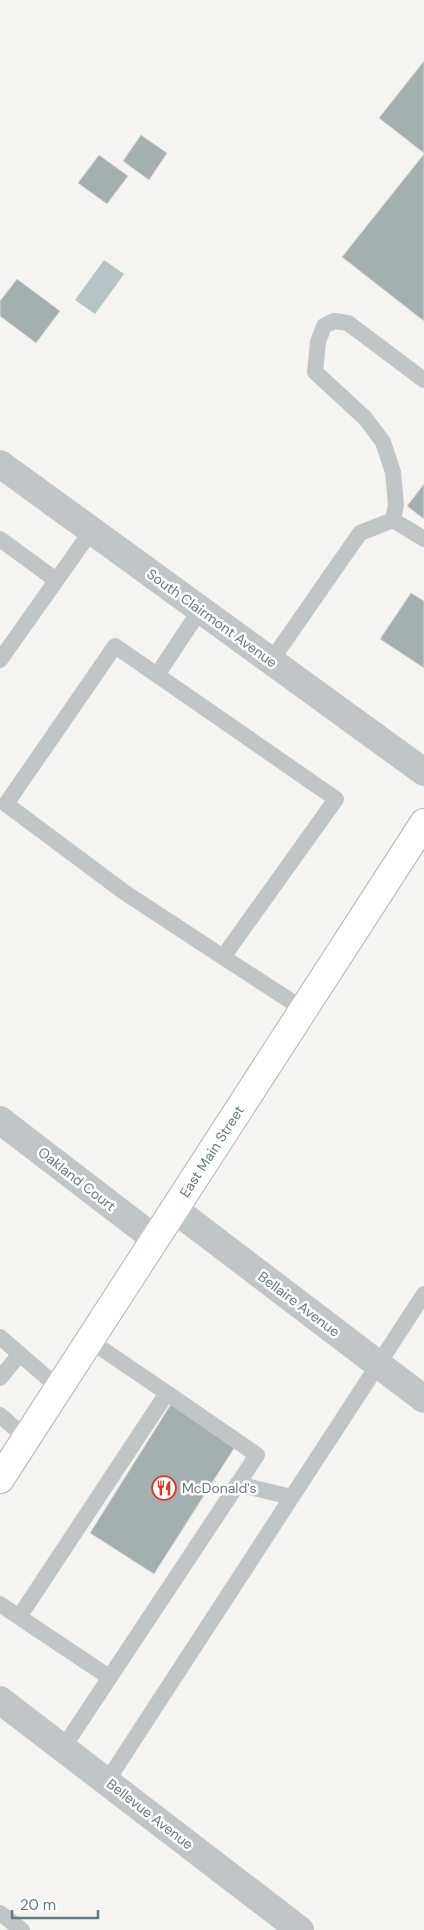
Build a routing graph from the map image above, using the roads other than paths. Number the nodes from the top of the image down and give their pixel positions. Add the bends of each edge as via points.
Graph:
1 (424, 380) edge
2 (0, 464) edge
3 (393, 520) junction
4 (92, 530) junction
5 (424, 538) edge
6 (0, 539) edge
7 (56, 580) junction
8 (200, 610) junction
9 (0, 660) edge
10 (271, 661) junction
11 (157, 675) junction
12 (424, 772) edge
13 (424, 822) edge
14 (223, 957) junction
15 (303, 1009) junction
16 (0, 1120) edge
17 (174, 1209) junction
18 (155, 1239) junction
19 (424, 1294) edge
20 (0, 1337) edge
21 (89, 1340) junction
22 (20, 1354) junction
23 (378, 1364) junction
24 (0, 1378) edge
25 (59, 1388) junction
26 (167, 1393) junction
27 (424, 1400) edge
28 (0, 1415) edge
29 (26, 1438) junction
30 (0, 1479) edge
31 (238, 1484) junction
32 (291, 1497) junction
33 (0, 1604) edge
34 (19, 1617) junction
35 (109, 1677) junction
36 (0, 1700) edge
37 (63, 1748) junction
38 (107, 1781) junction
39 (0, 1914) edge
40 (22, 1930) edge
41 (300, 1930) edge

1 - 3 lane via 348,323 334,321 324,326 318,342 315,372 365,418 383,442 394,480 396,505
2 - 4 street, South Clairmont Avenue
3 - 5 lane
3 - 10 lane via 360,533
4 - 7 lane
4 - 8 street, South Clairmont Avenue
6 - 7 lane
7 - 9 lane
8 - 10 street, South Clairmont Avenue
8 - 11 lane
10 - 12 street, South Clairmont Avenue
11 - 14 lane via 336,799
11 - 14 lane via 115,646 6,804 124,892
13 - 15 main road, East Main Street
14 - 15 lane
15 - 17 main road, East Main Street
16 - 18 street, Oakland Court
17 - 18 main road, East Main Street
17 - 23 street, Bellaire Avenue
18 - 21 main road, East Main Street
19 - 23 lane
20 - 22 lane
21 - 25 main road, East Main Street
21 - 26 lane
22 - 24 lane
22 - 25 lane
23 - 27 street, Bellaire Avenue
23 - 32 lane
25 - 29 main road, East Main Street
26 - 31 lane via 257,1454
26 - 34 lane
28 - 29 lane
29 - 30 main road, East Main Street
31 - 32 lane
31 - 35 lane
32 - 38 lane
33 - 34 lane
34 - 35 lane
35 - 37 lane
36 - 37 street, Bellevue Avenue
37 - 38 street, Bellevue Avenue
38 - 41 street, Bellevue Avenue
39 - 40 lane

